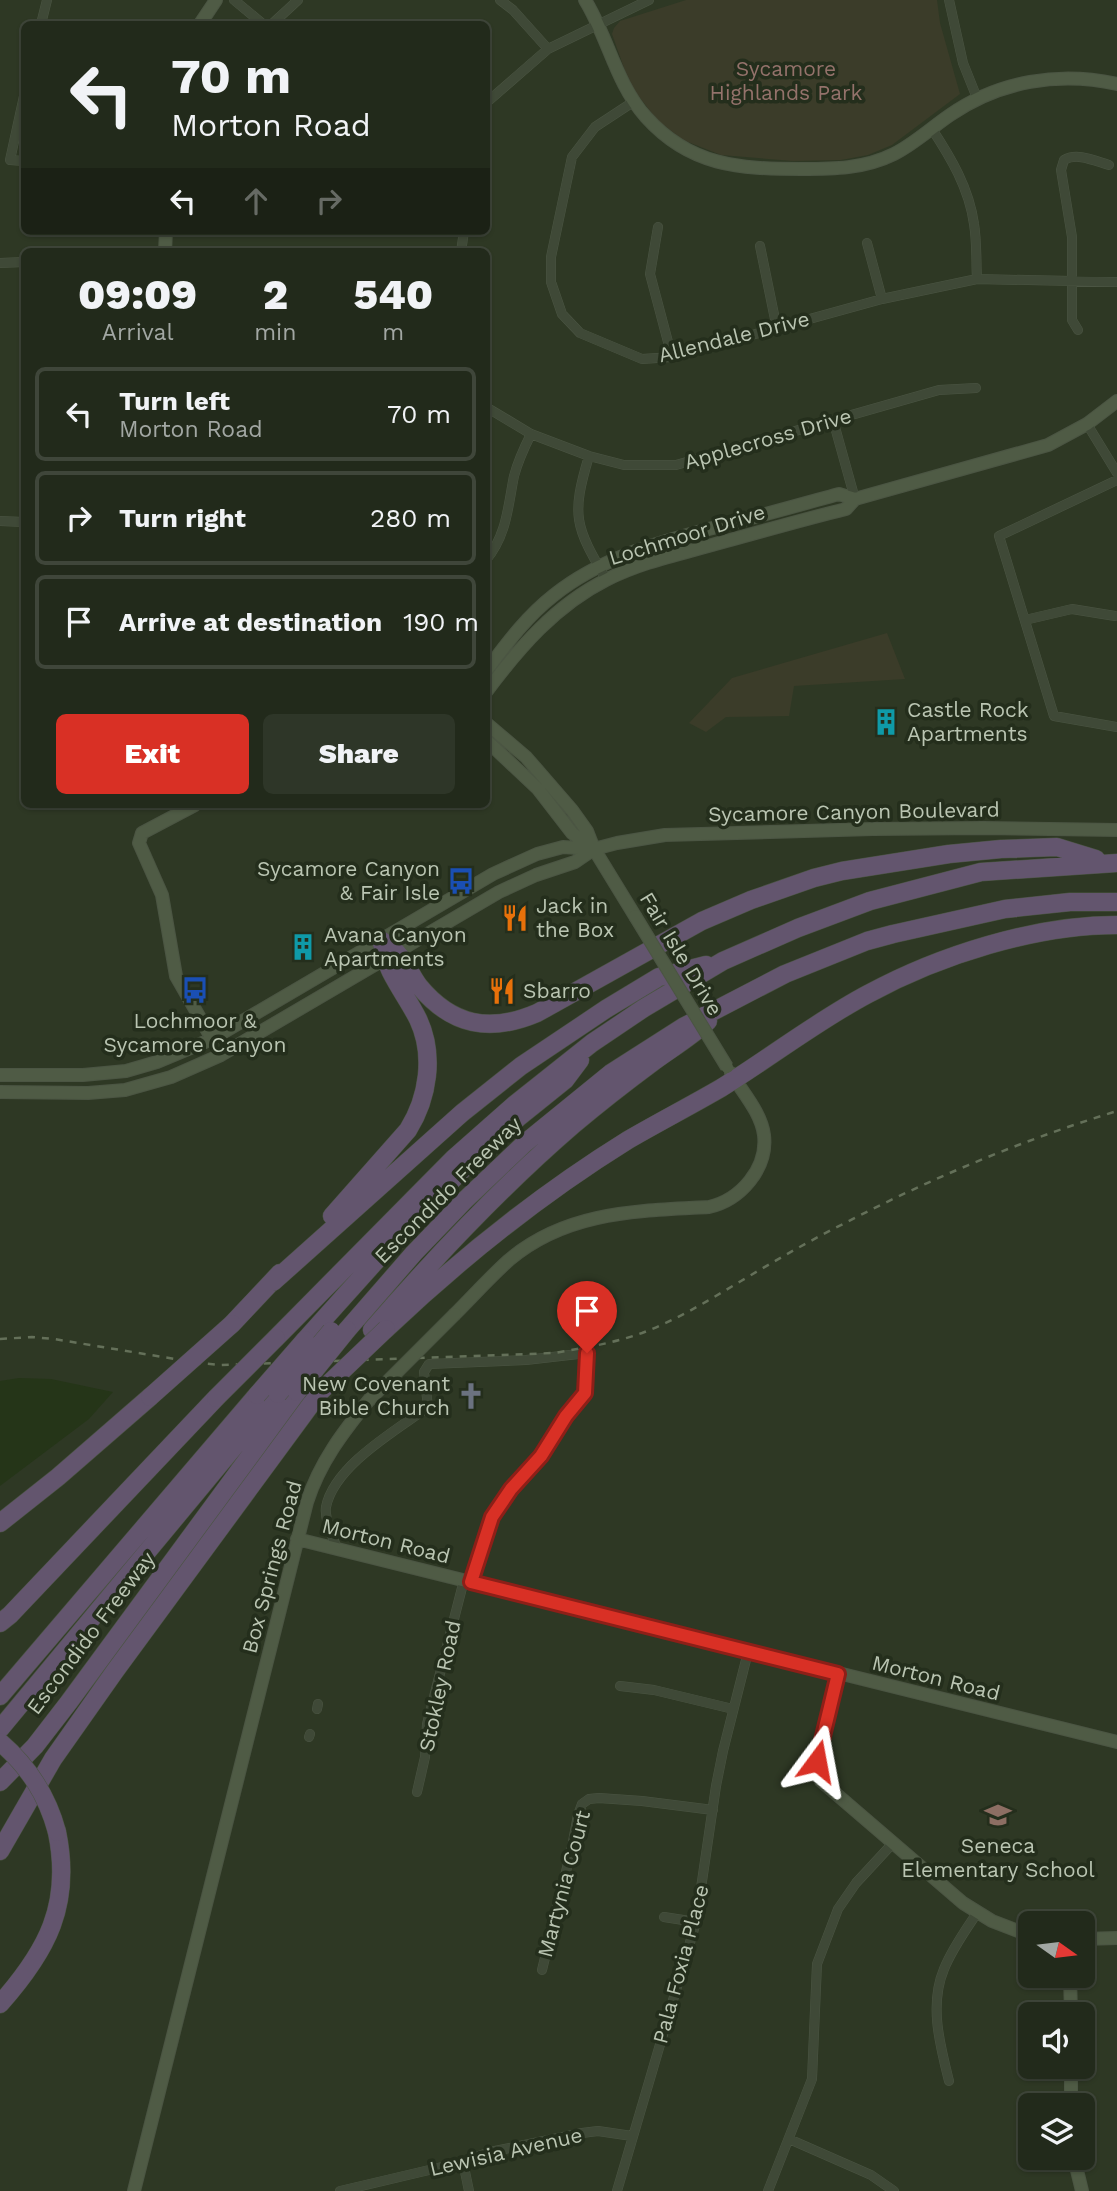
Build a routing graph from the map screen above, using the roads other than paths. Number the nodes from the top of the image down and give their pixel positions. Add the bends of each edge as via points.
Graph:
1 (47, 0) edge
2 (216, 0) edge
3 (234, 0) edge
4 (298, 0) edge
5 (500, 0) edge
6 (585, 0) edge
7 (649, 0) edge
8 (949, 0) edge
9 (42, 21) edge
10 (202, 21) edge
11 (259, 21) edge
12 (275, 21) edge
13 (598, 24) junction
14 (548, 48) junction
15 (1117, 84) edge
16 (977, 98) junction
17 (490, 99) edge
18 (633, 102) junction
19 (21, 110) edge
20 (932, 128) junction
21 (21, 161) edge
22 (1109, 165) dead end
23 (658, 228) dead end
24 (867, 243) dead end
25 (760, 246) dead end
26 (21, 262) edge
27 (0, 263) edge
28 (976, 279) junction
29 (1073, 280) junction
30 (1117, 282) edge
31 (882, 299) junction
32 (777, 329) junction
33 (1078, 330) dead end
34 (672, 357) junction
35 (975, 388) dead end
36 (1117, 401) edge
37 (490, 409) edge
38 (833, 421) junction
39 (1087, 424) junction
40 (531, 434) junction
41 (589, 456) junction
42 (1117, 473) edge
43 (1117, 480) edge
44 (855, 499) junction
45 (0, 521) edge
46 (21, 522) edge
47 (490, 556) edge
48 (599, 566) junction
49 (606, 579) junction
50 (1115, 616) dead end
51 (1025, 620) junction
52 (490, 666) edge
53 (490, 687) edge
54 (490, 726) edge
55 (1117, 727) edge
56 (490, 744) edge
57 (189, 808) edge
58 (1117, 831) edge
59 (594, 849) junction
60 (1113, 863) edge
61 (1117, 902) edge
62 (1117, 925) edge
63 (380, 940) junction
64 (392, 956) junction
65 (723, 961) junction
66 (785, 974) junction
67 (726, 1004) junction
68 (212, 1039) junction
69 (592, 1043) junction
70 (731, 1073) junction
71 (0, 1075) edge
72 (0, 1092) edge
73 (272, 1282) junction
74 (379, 1330) junction
75 (339, 1331) junction
76 (0, 1523) edge
77 (298, 1539) junction
78 (337, 1549) junction
79 (467, 1581) junction
80 (3, 1621) edge
81 (748, 1652) junction
82 (838, 1674) junction
83 (620, 1686) dead end
84 (0, 1696) edge
85 (733, 1709) junction
86 (0, 1729) edge
87 (0, 1742) edge
88 (1117, 1742) edge
89 (0, 1782) edge
90 (417, 1792) dead end
91 (713, 1810) junction
92 (893, 1843) junction
93 (0, 1850) edge
94 (977, 1913) junction
95 (664, 1917) dead end
96 (696, 1922) junction
97 (1018, 1931) edge
98 (1117, 1938) edge
99 (1096, 1939) edge
100 (542, 1970) dead end
101 (0, 2004) edge
102 (949, 2081) dead end
103 (632, 2136) junction
104 (789, 2139) junction
105 (463, 2162) junction
106 (1077, 2170) edge
107 (134, 2191) edge
108 (340, 2191) edge
109 (469, 2191) edge
110 (618, 2191) edge
111 (768, 2191) edge
112 (894, 2191) edge
113 (1082, 2191) edge

1 - 9 street
2 - 10 street
3 - 11 street
4 - 12 street
5 - 14 street
6 - 13 street
7 - 13 street
8 - 16 street via 963,64
13 - 14 street
13 - 18 street
14 - 17 street
15 - 16 street via 1048,79
16 - 20 street
18 - 20 street via 677,144 713,162 747,168 859,166 893,155
18 - 34 street, Allendale Drive via 595,127 572,157 551,257 551,282 562,314 580,333 642,359
19 - 21 street via 10,160
20 - 28 street via 953,161 969,203
22 - 29 street via 1070,156 1064,160 1061,170 1072,237
23 - 34 street via 650,274
24 - 31 street
25 - 32 street
26 - 27 street
28 - 29 street, Allendale Drive
28 - 31 street, Allendale Drive
29 - 30 street, Allendale Drive
29 - 33 street via 1073,320
31 - 32 street, Allendale Drive
32 - 34 street, Allendale Drive
35 - 38 street, Applecross Drive via 939,390
36 - 39 street, Lochmoor Drive
37 - 40 street, Applecross Drive
38 - 41 street, Applecross Drive via 676,465 624,465
38 - 44 street
39 - 42 street
39 - 44 street, Lochmoor Drive via 1048,445
40 - 41 street, Applecross Drive
40 - 47 street via 515,472 502,534
41 - 48 street via 579,488 578,516 582,535
43 - 51 street via 999,536
44 - 48 street, Lochmoor Drive via 839,494 658,543
44 - 49 street, Lochmoor Drive via 846,509 648,562
45 - 46 street
48 - 49 street
48 - 52 street, Lochmoor Drive via 540,607
49 - 53 street, Lochmoor Drive via 542,625
50 - 51 street via 1072,609
51 - 55 street via 1054,716
54 - 59 street, Fair Isle Drive via 564,799
56 - 59 street, Fair Isle Drive via 538,789 572,833
57 - 68 street via 142,833 139,843 162,895 176,976
58 - 59 street, Sycamore Canyon Boulevard via 969,828 682,834
59 - 63 street, Sycamore Canyon Boulevard via 563,847 515,863
59 - 64 street, Sycamore Canyon Boulevard via 575,862 499,892
59 - 70 street, Fair Isle Drive, bridge
60 - 64 highway via 1057,847 1001,849 814,878 702,921 537,1013 498,1025 448,1013
60 - 65 highway, Escondido Freeway via 981,872 870,901
61 - 66 highway, Escondido Freeway via 1070,902 957,918 867,941
62 - 70 highway via 1041,933 930,966 869,994
63 - 64 highway
63 - 68 street, Sycamore Canyon Boulevard
64 - 72 street, Sycamore Canyon Boulevard via 221,1055 171,1077 125,1090
64 - 73 highway via 390,970 424,1035 427,1067 423,1098 399,1142
65 - 69 highway, Escondido Freeway
65 - 73 highway via 659,977 521,1066
66 - 67 highway, Escondido Freeway
66 - 75 highway via 709,1006 615,1063 549,1112 493,1160 394,1261
67 - 74 highway via 529,1164 429,1264
67 - 75 highway, Escondido Freeway via 611,1073 524,1143
68 - 71 street, Sycamore Canyon Boulevard via 125,1071
69 - 80 highway, Escondido Freeway, bridge via 454,1158
69 - 84 highway, bridge via 565,1080 460,1172 401,1233
70 - 74 highway via 511,1221
70 - 77 street, Box Springs Road, bridge via 764,1135 755,1173 735,1197 709,1207 604,1215 567,1226 509,1261 344,1430 313,1485
73 - 76 highway, bridge via 150,1398
74 - 93 highway, bridge via 320,1392 69,1737
75 - 86 highway, bridge via 278,1394
75 - 89 highway, Escondido Freeway, bridge via 69,1702
77 - 78 street, Morton Road
77 - 107 street, Box Springs Road
78 - 79 street, Morton Road
78 - 79 street, Stokley Road via 325,1509 335,1484 349,1466 428,1407 424,1372 429,1364 587,1353 585,1393 492,1517
79 - 81 street, Morton Road
79 - 90 street, Stokley Road via 427,1724
81 - 82 street, Morton Road
81 - 85 street, Pala Foxia Place
82 - 88 street, Morton Road
82 - 92 street via 817,1773 827,1787
83 - 85 street
85 - 91 street, Pala Foxia Place
87 - 101 highway, bridge via 36,1782 53,1815 62,1870 56,1915 40,1953
91 - 96 street, Pala Foxia Place
91 - 100 street, Martynia Court via 599,1798 582,1804
92 - 94 street
92 - 104 street via 838,1909 817,1965 812,2079
94 - 97 street
94 - 102 street via 943,1970 937,1994 936,2019
95 - 96 street
96 - 103 street, Pala Foxia Place
98 - 99 street
103 - 105 street, Lewisia Avenue via 582,2133
103 - 110 street, Pala Foxia Place
104 - 111 street
104 - 112 street via 871,2175
105 - 108 street, Lewisia Avenue
105 - 109 street
106 - 113 street

